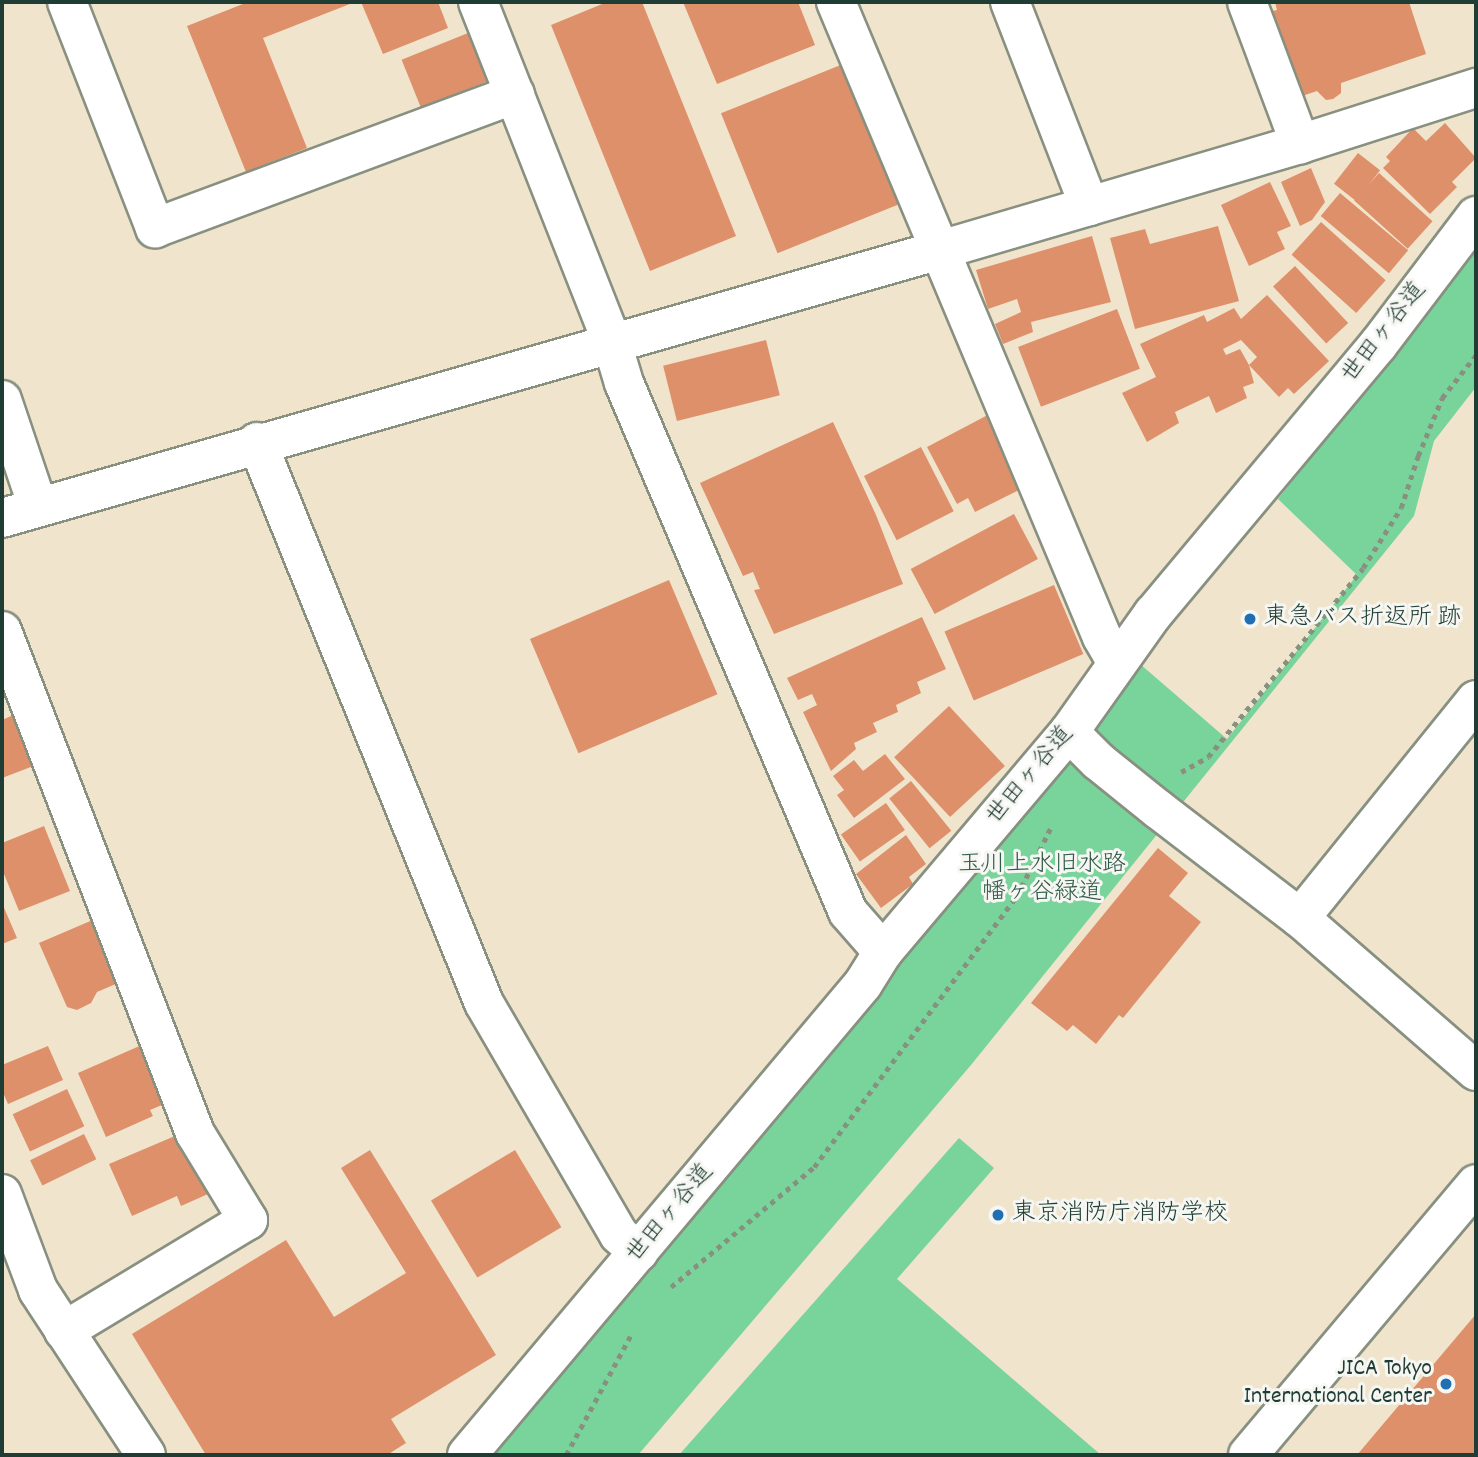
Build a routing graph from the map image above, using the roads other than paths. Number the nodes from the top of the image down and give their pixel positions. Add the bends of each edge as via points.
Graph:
1 (67, 2) edge
2 (478, 2) edge
3 (836, 2) edge
4 (1010, 2) edge
5 (1247, 2) edge
6 (1476, 88) edge
7 (515, 94) junction
8 (1300, 144) junction
9 (1089, 206) junction
10 (1476, 216) edge
11 (940, 250) junction
12 (612, 343) junction
13 (2, 400) edge
14 (257, 442) junction
15 (38, 507) junction
16 (2, 518) edge
17 (2, 631) edge
18 (1117, 663) junction
19 (1476, 700) edge
20 (1069, 732) junction
21 (1300, 918) junction
22 (883, 953) junction
23 (1476, 1071) edge
24 (1476, 1184) edge
25 (2, 1194) edge
26 (639, 1252) junction
27 (64, 1331) junction
28 (146, 1455) edge
29 (467, 1455) edge
30 (1248, 1455) edge

1 - 7 street via 155,228
2 - 7 street
3 - 11 street
4 - 9 street
5 - 8 street
6 - 8 street
7 - 12 street
8 - 9 street
9 - 11 street
10 - 18 street, 世田ヶ谷道 via 1378,345
11 - 12 street
11 - 18 street via 1102,637
12 - 14 street
12 - 22 street via 624,383 848,912
13 - 15 street
14 - 15 street
14 - 26 street via 484,1003 619,1235
15 - 16 street
17 - 27 street via 195,1133 248,1220
18 - 20 street, 世田ヶ谷道
19 - 21 street
20 - 21 street via 1128,786
20 - 22 street, 世田ヶ谷道
21 - 23 street
22 - 26 street, 世田ヶ谷道 via 863,984
24 - 30 street
25 - 27 street via 38,1290
26 - 29 street, 世田ヶ谷道
27 - 28 street

